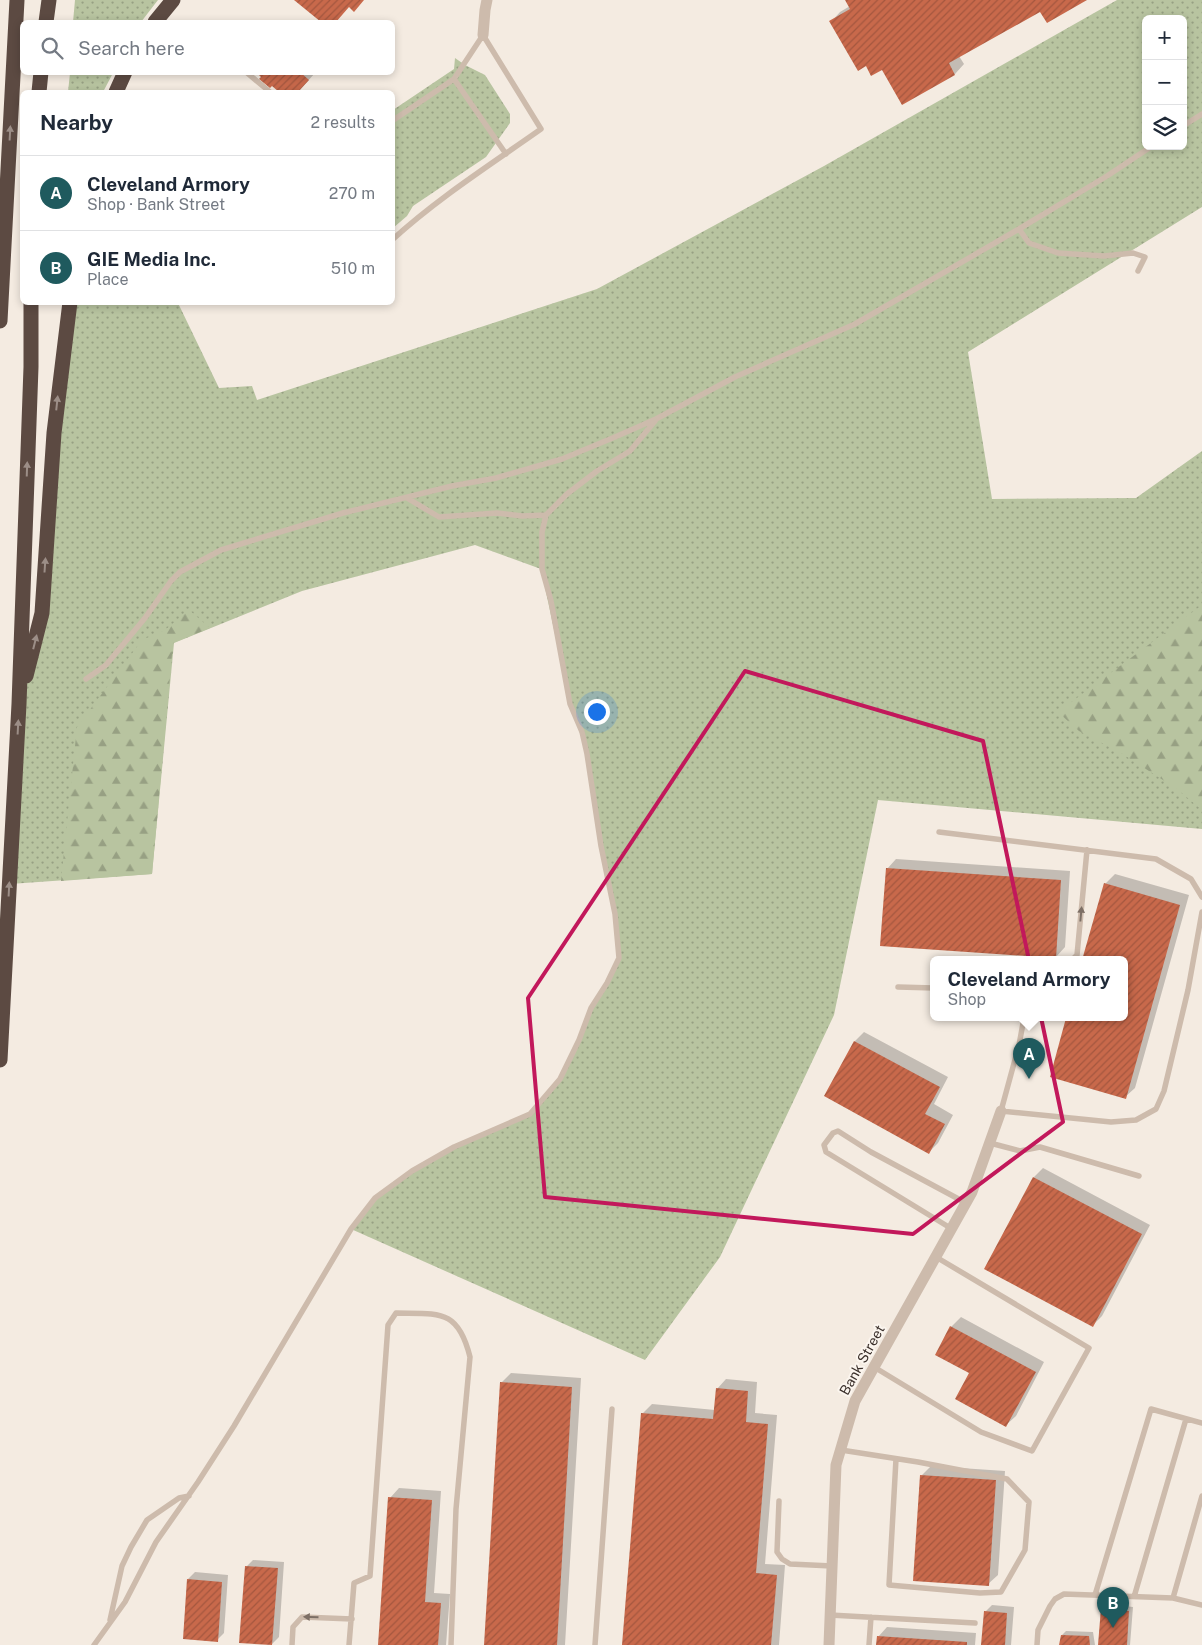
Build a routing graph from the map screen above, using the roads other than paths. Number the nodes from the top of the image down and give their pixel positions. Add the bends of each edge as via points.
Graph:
1 (17, 0) edge
2 (49, 0) edge
3 (173, 0) edge
4 (487, 0) edge
5 (46, 20) edge
6 (157, 20) edge
7 (483, 35) junction
8 (41, 75) edge
9 (124, 75) edge
10 (250, 75) edge
11 (454, 79) junction
12 (39, 90) edge
13 (117, 90) edge
14 (268, 90) edge
15 (1202, 114) edge
16 (395, 119) edge
17 (1187, 123) edge
18 (1146, 150) edge
19 (506, 154) junction
20 (1019, 229) junction
21 (395, 237) edge
22 (1138, 271) dead end
23 (31, 305) edge
24 (70, 305) edge
25 (0, 321) edge
26 (656, 419) junction
27 (407, 498) junction
28 (546, 515) junction
29 (86, 680) dead end
30 (19, 704) junction
31 (939, 832) dead end
32 (1087, 850) junction
33 (1202, 897) edge
34 (1202, 912) edge
35 (1076, 956) edge
36 (898, 986) dead end
37 (930, 988) edge
38 (1023, 1021) edge
39 (0, 1060) edge
40 (1000, 1111) junction
41 (990, 1142) junction
42 (1139, 1176) dead end
43 (966, 1203) junction
44 (952, 1229) junction
45 (936, 1257) junction
46 (874, 1367) junction
47 (612, 1409) dead end
48 (1186, 1419) junction
49 (1202, 1423) edge
50 (840, 1450) junction
51 (896, 1459) junction
52 (188, 1496) junction
53 (1202, 1496) edge
54 (779, 1501) dead end
55 (832, 1566) junction
56 (1095, 1595) junction
57 (1134, 1597) junction
58 (1173, 1598) junction
59 (1202, 1605) edge
60 (830, 1615) junction
61 (871, 1617) junction
62 (352, 1618) junction
63 (975, 1623) dead end
64 (109, 1625) junction
65 (94, 1645) edge
66 (292, 1645) edge
67 (349, 1645) edge
68 (451, 1645) edge
69 (595, 1645) edge
70 (829, 1645) edge
71 (869, 1645) edge
72 (1037, 1645) edge

25 -> 1 highway
2 - 5 highway
3 - 6 highway
4 - 7 street
7 - 11 lane
7 - 19 lane via 541,129
8 - 12 highway
9 - 13 highway
10 - 14 lane
11 - 16 lane
11 - 19 lane
15 - 17 lane
18 - 20 lane
19 - 21 lane via 429,208
20 - 22 lane via 1029,243 1058,252 1104,256 1133,253 1145,257
20 - 26 lane via 855,324 735,377
30 -> 23 highway
30 -> 24 highway via 42,614 54,433
26 - 27 lane via 562,459
26 - 28 lane via 630,451 597,470
27 - 28 lane via 439,517 497,513
27 - 29 lane via 253,539 196,562 171,581 146,618 106,666
28 - 52 lane via 542,532 542,569 551,600 570,704 587,754 615,914 618,958 608,983 591,1008 560,1079 530,1114 412,1171 375,1198 351,1228 244,1409
39 -> 30 highway
31 - 32 lane
32 - 33 lane via 1156,859 1191,879
35 -> 32 lane
34 - 40 lane via 1186,999 1164,1091 1156,1110 1136,1120 1111,1122
36 - 37 lane
38 - 40 lane
40 - 41 street, Bank Street
41 - 42 lane via 1020,1151 1040,1147
41 - 43 street, Bank Street
43 - 44 street, Bank Street
43 - 44 lane via 838,1131 824,1144 826,1152
44 - 45 street, Bank Street
45 - 46 street, Bank Street
45 - 46 lane via 1089,1348 1032,1451 981,1432
46 - 50 street, Bank Street via 855,1401
47 - 69 lane
48 - 49 lane
48 - 56 lane via 1151,1409
48 - 57 lane
50 - 51 lane
50 - 55 street, Bank Street via 836,1465
51 - 51 lane via 1007,1479 1029,1502 1025,1550 1002,1592 889,1585
52 - 64 lane via 156,1542 125,1602
52 - 64 lane via 179,1498 147,1520 122,1566
53 - 58 lane
54 - 55 lane via 777,1552 782,1559 790,1564
55 - 60 street, Bank Street
56 - 57 lane
56 - 72 lane via 1064,1594 1055,1599 1038,1630
57 - 58 lane
58 - 59 lane
60 - 61 lane
60 - 70 street, Bank Street
61 - 63 lane
61 - 71 lane
62 -> 66 lane via 302,1617 293,1627
62 - 67 lane
62 - 68 lane via 354,1583 370,1576 388,1324 396,1314 439,1314 454,1323 466,1340 470,1357 456,1509
64 - 65 lane

